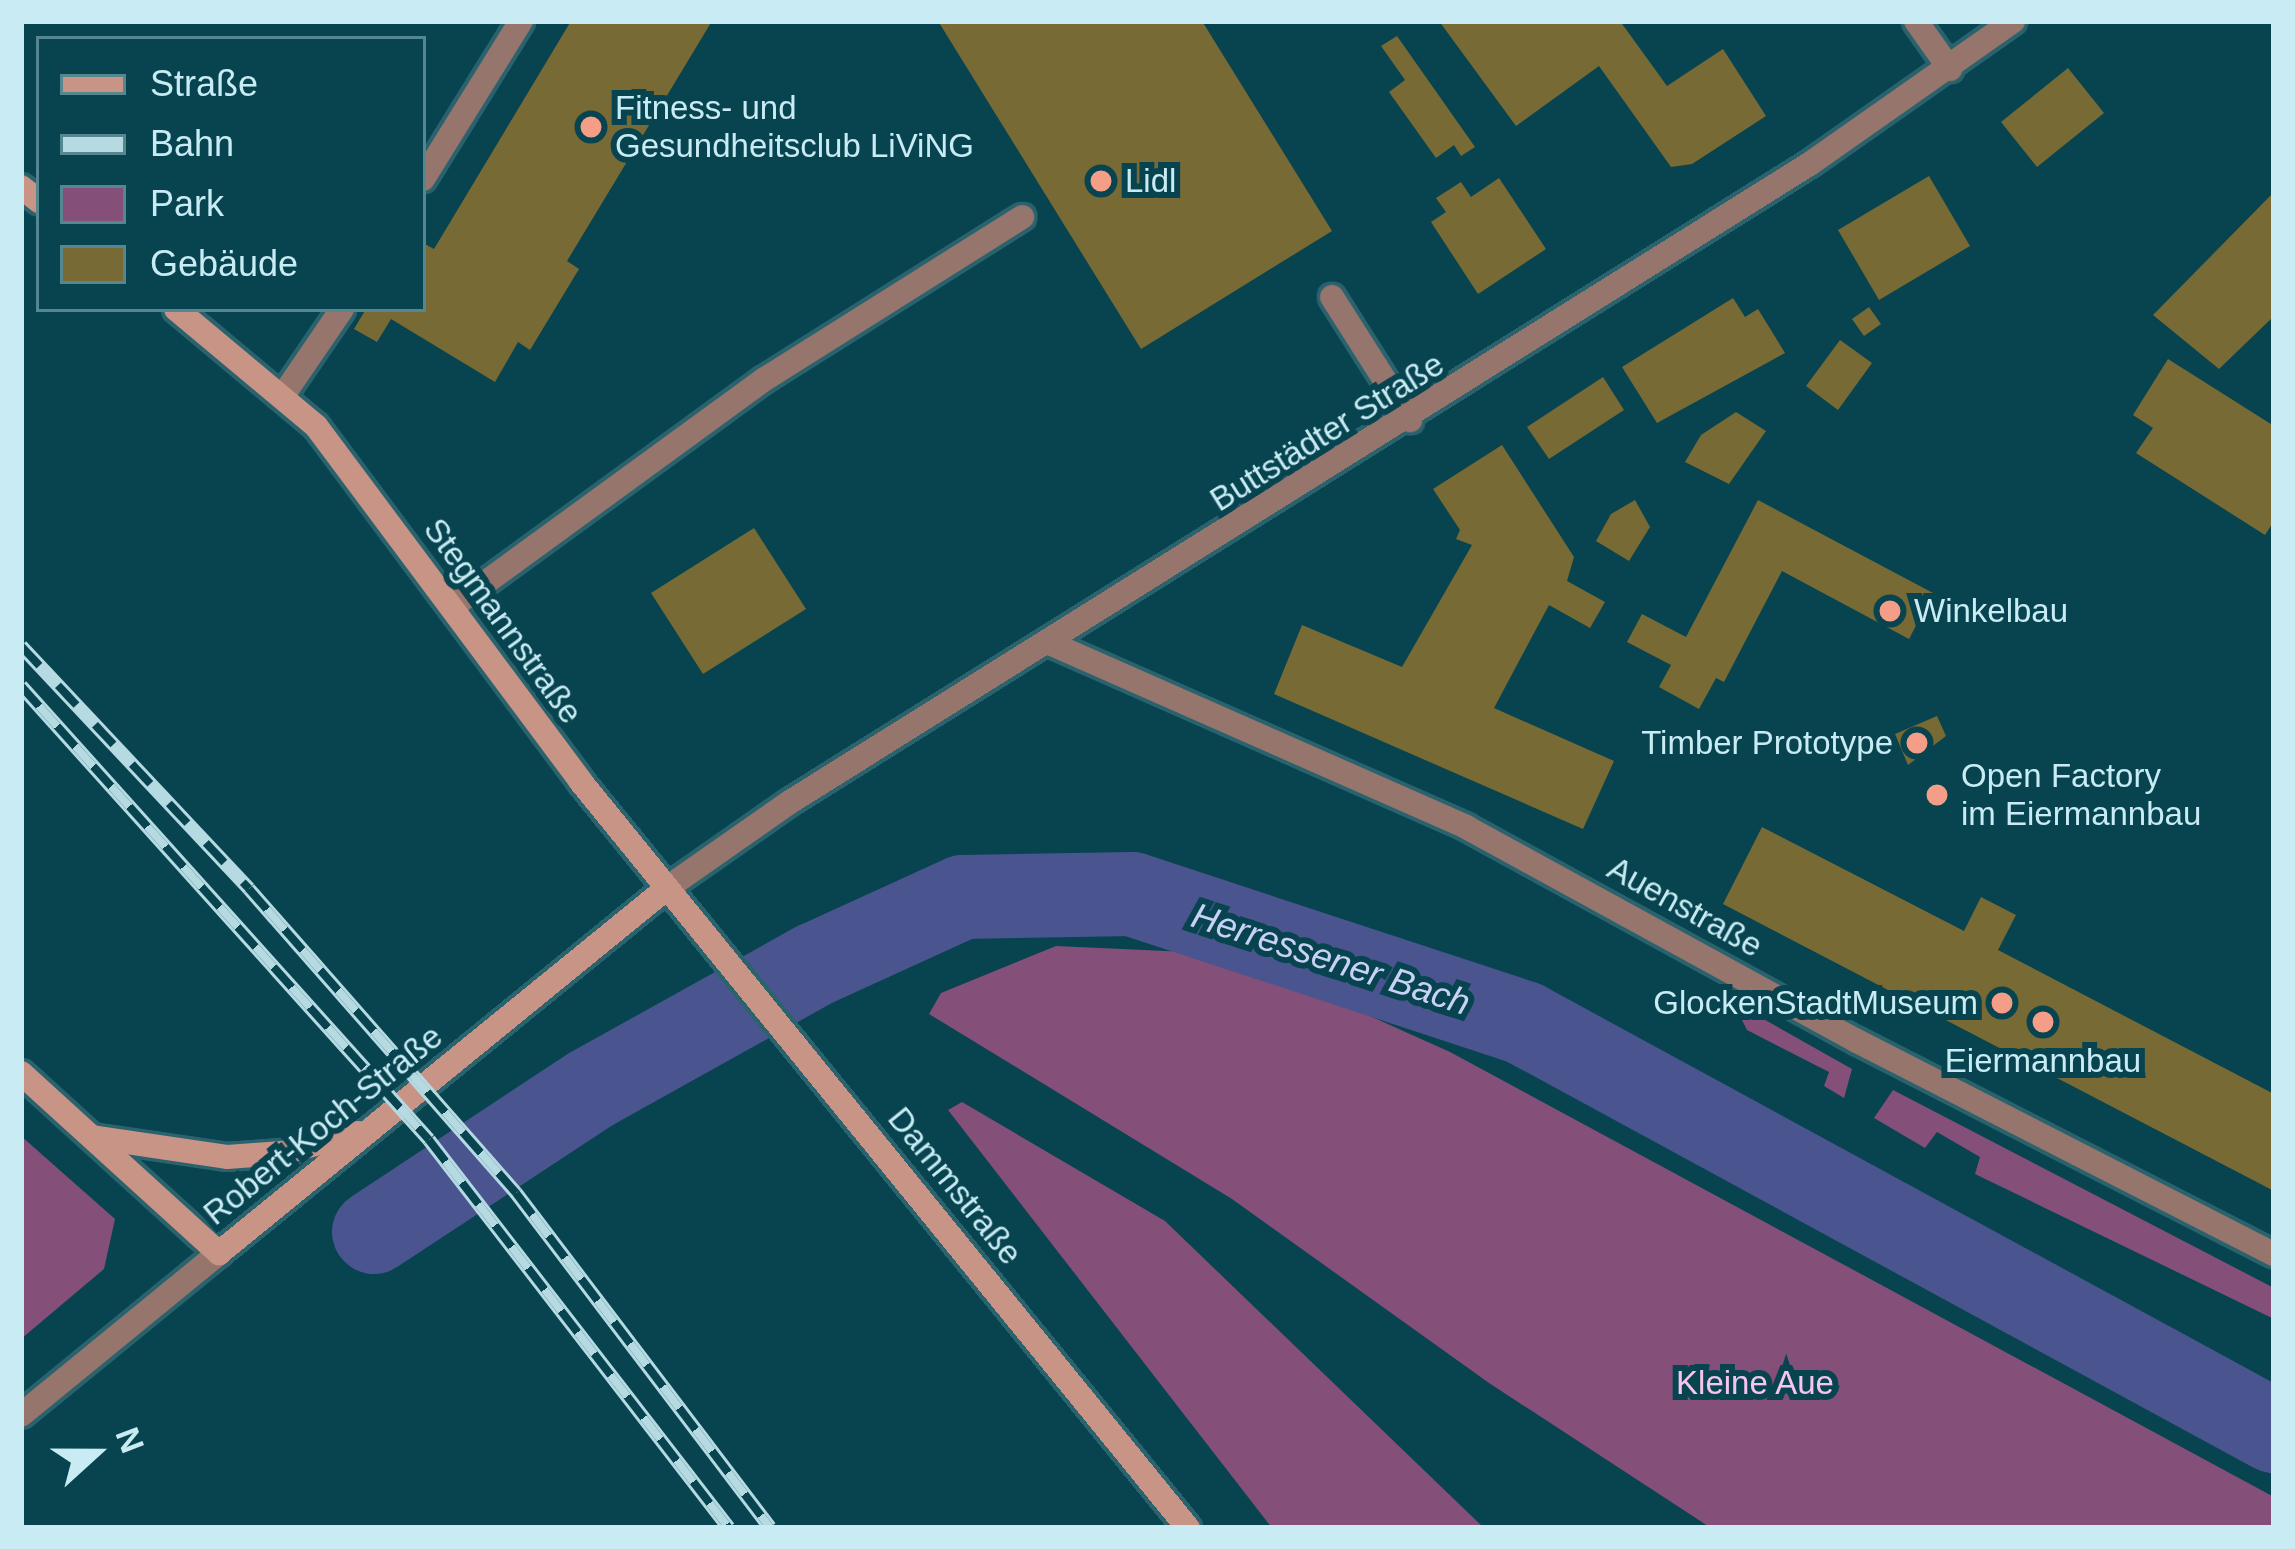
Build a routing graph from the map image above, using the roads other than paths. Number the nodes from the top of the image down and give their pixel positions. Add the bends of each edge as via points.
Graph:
1 (521, 21) edge
2 (1916, 21) edge
3 (2014, 21) edge
4 (1950, 69) junction
5 (426, 173) edge
6 (1022, 217) dead end
7 (1332, 297) dead end
8 (180, 312) edge
9 (340, 312) edge
10 (284, 394) junction
11 (1410, 420) junction
12 (452, 607) junction
13 (1052, 644) junction
14 (667, 888) junction
15 (21, 1073) edge
16 (367, 1131) junction
17 (92, 1136) junction
18 (218, 1253) junction
19 (2274, 1254) edge
20 (21, 1414) edge
21 (1188, 1528) edge

1 - 5 street
2 - 4 street
3 - 4 street, Buttstädter Straße
4 - 11 street, Buttstädter Straße
6 - 12 street via 765,379
7 - 11 street
8 - 10 main road, Stegmannstraße
9 - 10 street
10 - 12 main road, Stegmannstraße
11 - 13 street, Buttstädter Straße
12 - 14 main road, Stegmannstraße
13 - 14 street, Buttstädter Straße via 790,802
13 - 19 street, Auenstraße via 1466,827 1857,1041
14 - 16 main road, Robert-Koch-Straße
14 - 21 main road, Dammstraße
15 - 17 main road
16 - 17 main road via 282,1154 227,1156
16 - 18 main road, Robert-Koch-Straße
17 - 18 main road
18 - 20 street, Robert-Koch-Straße

